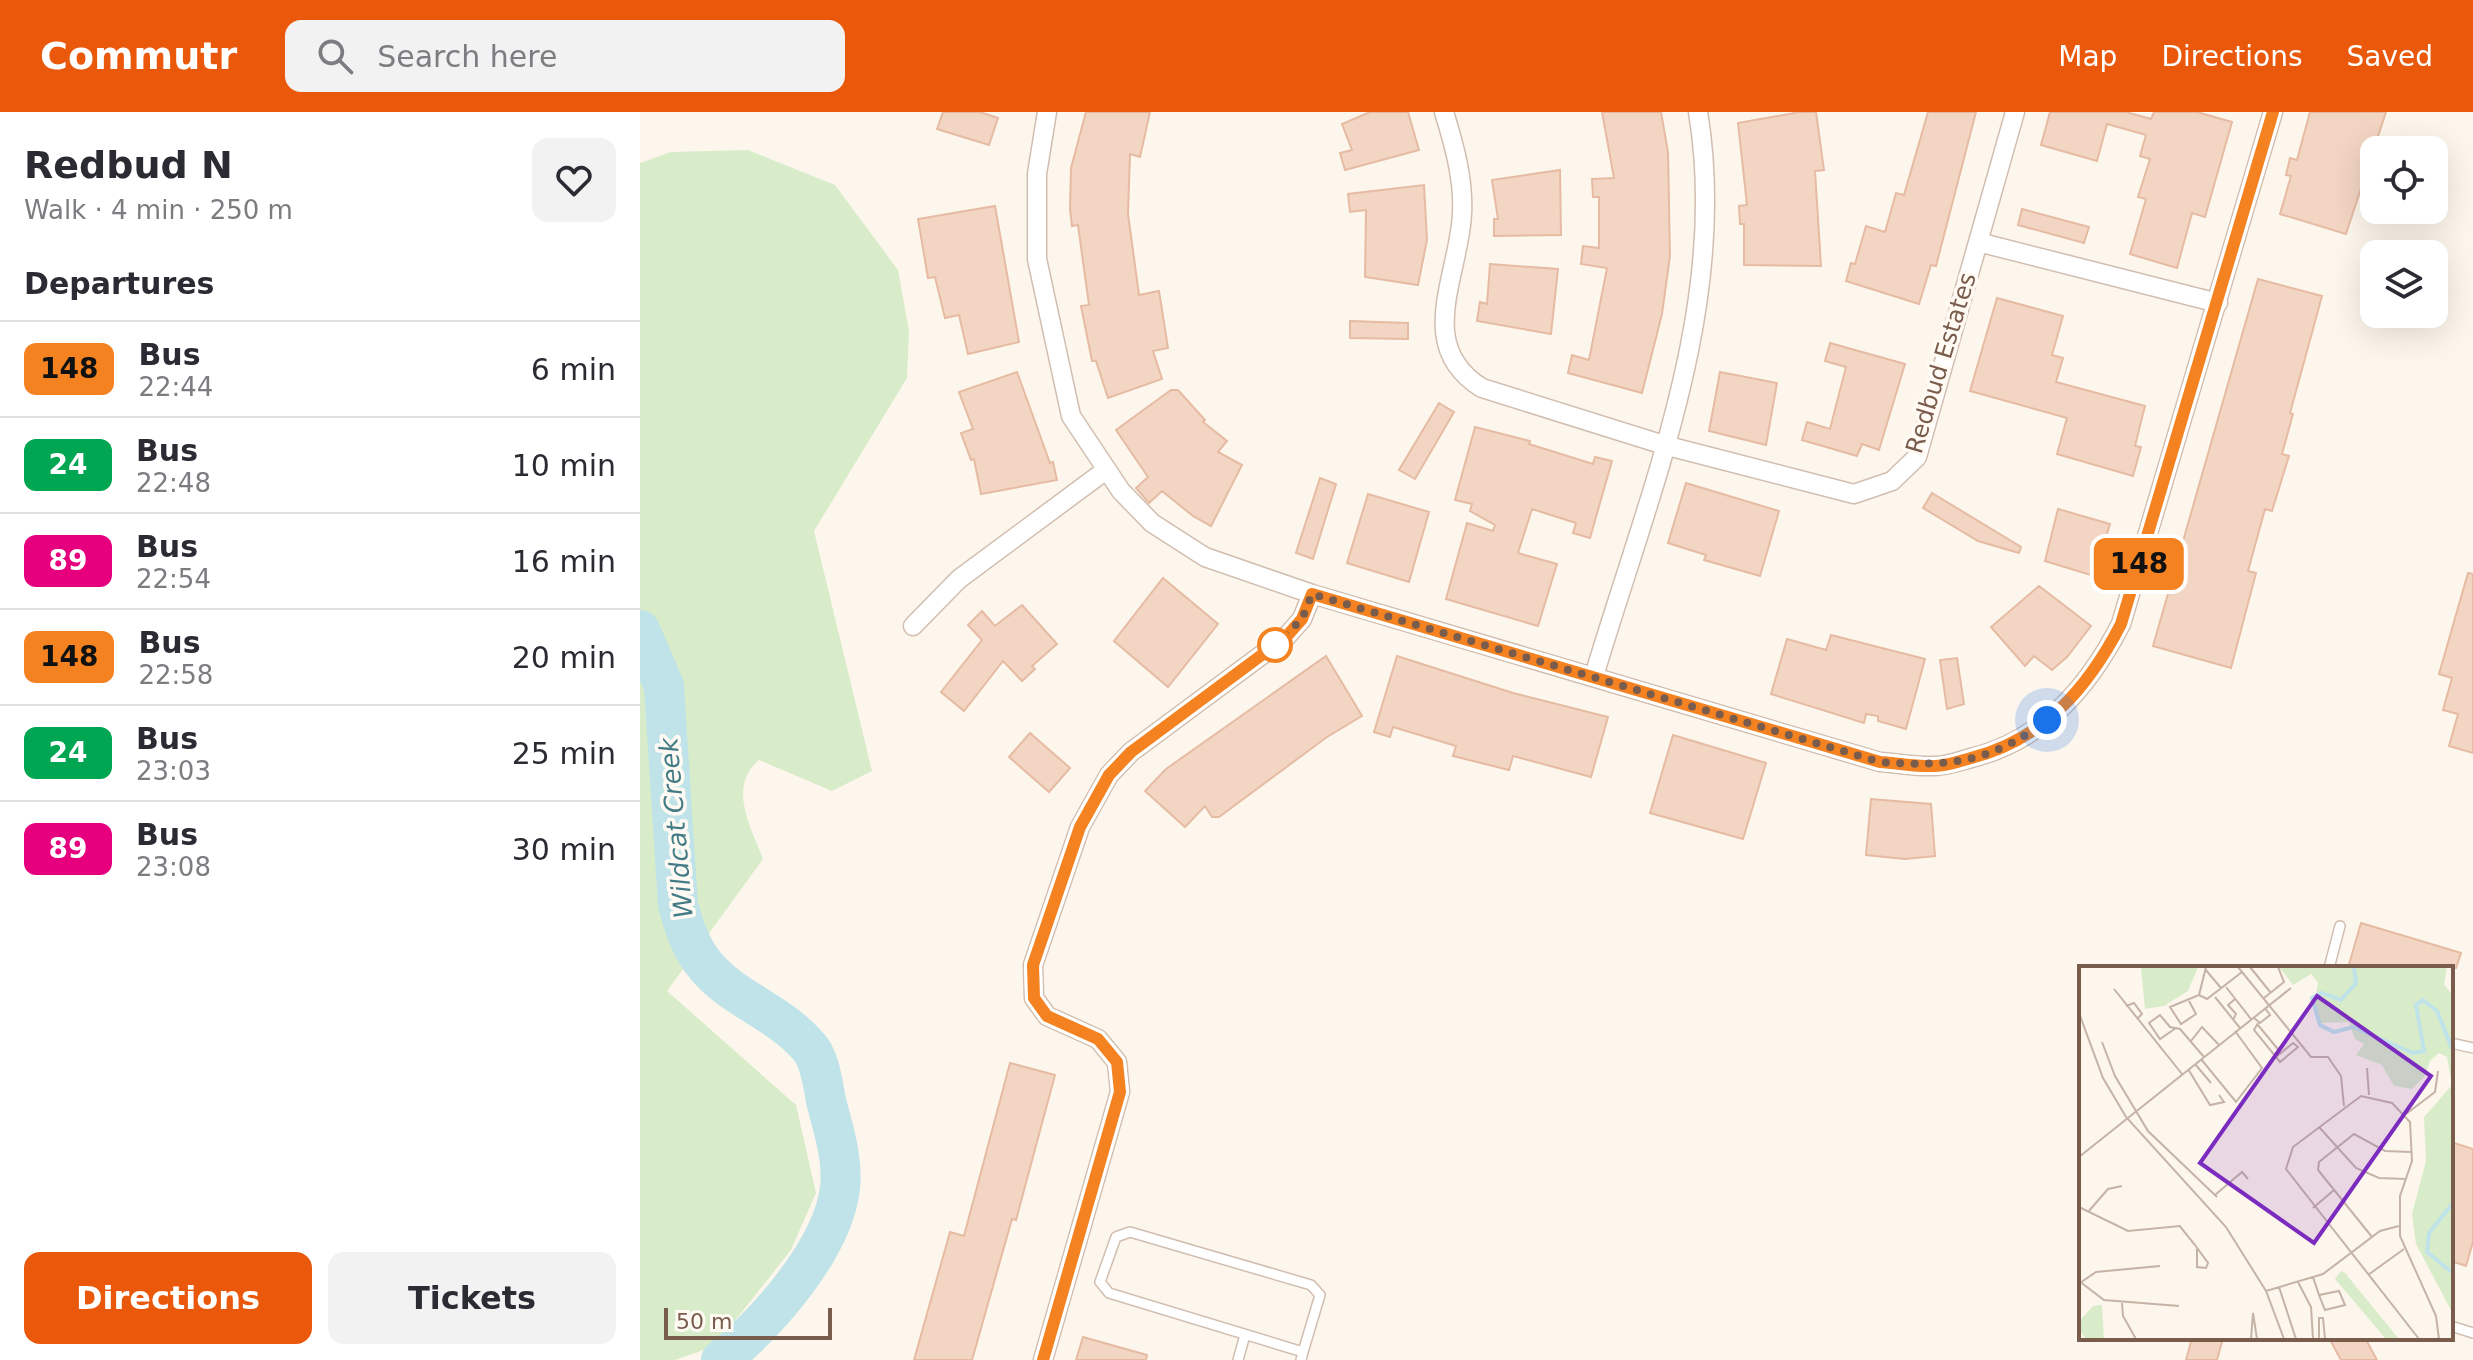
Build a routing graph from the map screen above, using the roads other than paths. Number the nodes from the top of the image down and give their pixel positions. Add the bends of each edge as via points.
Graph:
1 (1047, 112) edge
2 (1444, 112) edge
3 (1698, 112) edge
4 (2015, 112) edge
5 (2273, 112) edge
6 (1978, 242) junction
7 (2218, 303) junction
8 (1664, 445) junction
9 (1106, 470) junction
10 (1312, 594) junction
11 (913, 626) dead end
12 (1594, 676) junction
13 (2340, 926) dead end
14 (2330, 966) edge
15 (2453, 1043) edge
16 (2473, 1048) edge
17 (2453, 1327) edge
18 (2473, 1333) edge
19 (1245, 1335) junction
20 (1302, 1356) edge
21 (1043, 1360) edge
22 (1238, 1360) edge

1 - 9 street via 1037,174 1037,259 1071,416
2 - 8 street, Redbud Estates via 1455,146 1462,213 1444,316 1451,358 1465,378 1482,388
3 - 8 street via 1707,187 1701,291
4 - 6 street, Redbud Estates
5 - 7 street
6 - 7 street, Redbud Estates
6 - 8 street, Redbud Estates via 1917,457 1892,481 1854,494
7 - 12 street via 2121,624 2071,700 2026,737 1996,751 1937,766 1880,762
8 - 12 street
9 - 10 street via 1152,523 1180,543 1205,557
9 - 11 street via 959,579
10 - 12 street
10 - 21 street via 1302,619 1286,637 1131,752 1109,775 1080,827 1033,965 1034,998 1047,1016 1098,1039 1117,1062 1120,1092
13 - 14 lane
15 - 16 lane
17 - 18 lane
19 - 20 lane
19 - 20 lane via 1109,1293 1100,1282 1116,1237 1130,1232 1311,1285 1320,1295
19 - 22 lane

